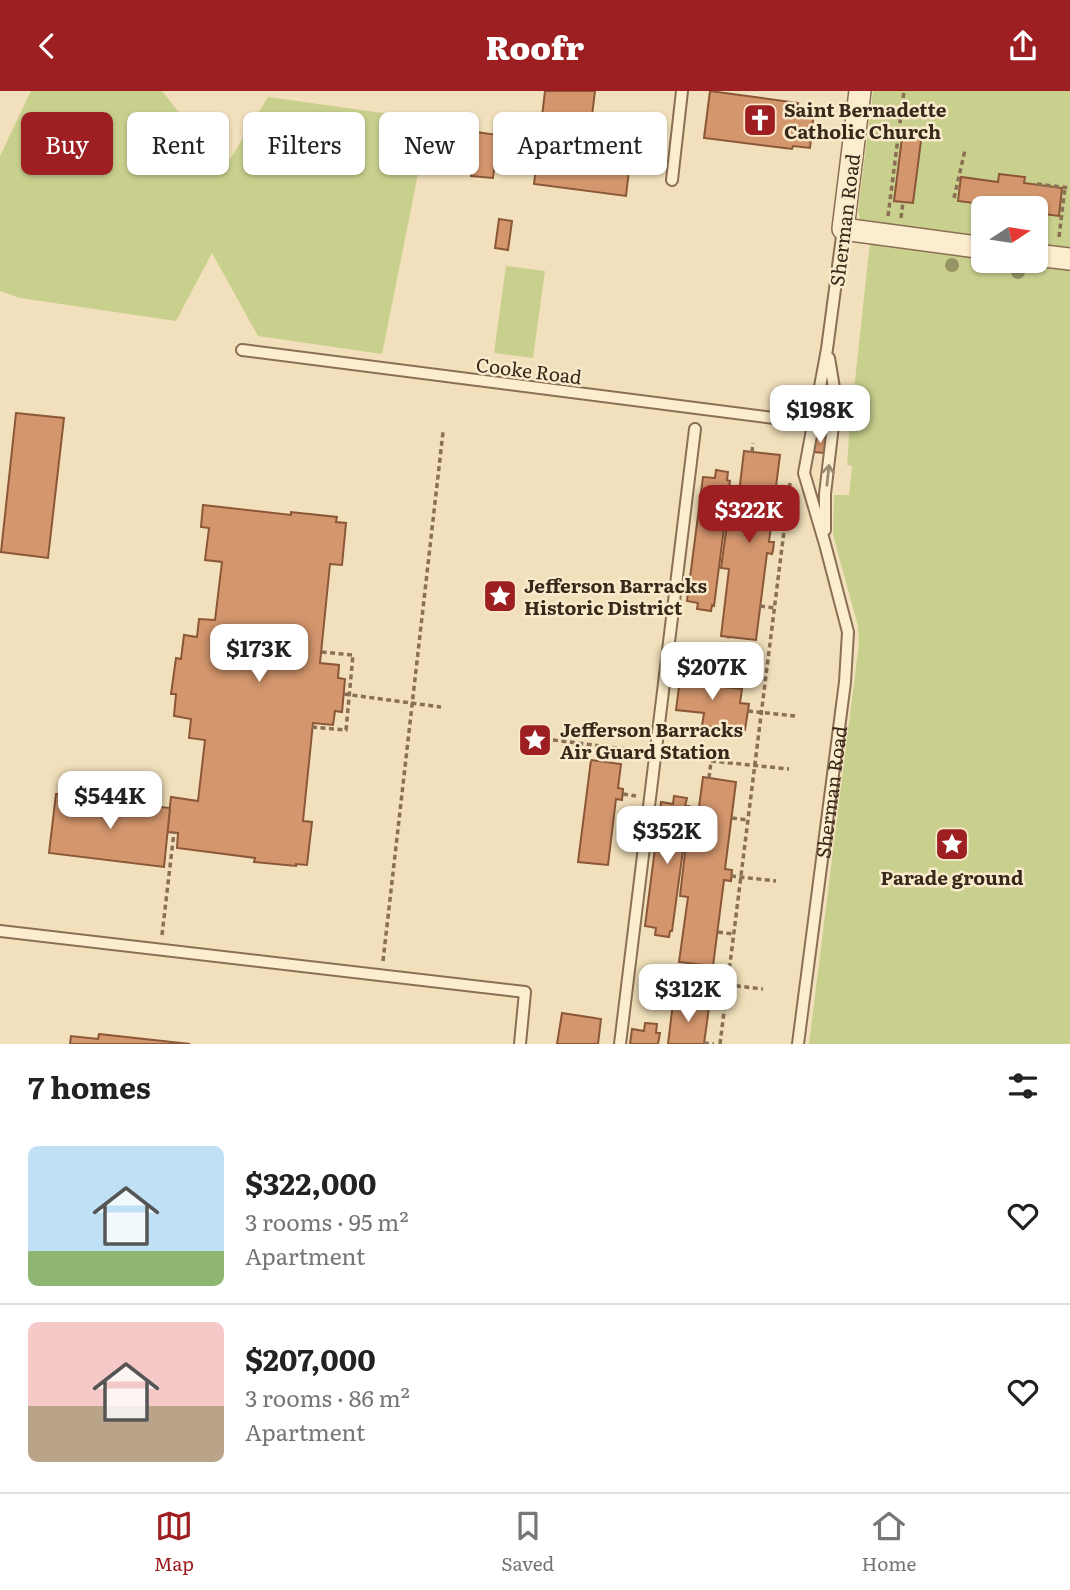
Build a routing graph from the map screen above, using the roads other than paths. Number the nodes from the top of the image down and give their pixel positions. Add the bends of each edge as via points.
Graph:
1 (682, 91) edge
2 (860, 91) edge
3 (672, 180) dead end
4 (843, 229) junction
5 (971, 246) edge
6 (1048, 256) edge
7 (1070, 259) edge
8 (827, 349) junction
9 (242, 350) dead end
10 (813, 423) junction
11 (695, 429) dead end
12 (825, 544) junction
13 (0, 931) edge
14 (520, 1044) edge
15 (620, 1044) edge
16 (798, 1044) edge

1 - 3 lane
2 - 4 street, Sherman Road
4 - 5 street
4 - 8 lane, Sherman Road
6 - 7 street
8 - 10 lane
12 -> 8 lane via 825,494 836,400
9 - 10 lane, Cooke Road
10 - 12 lane via 804,473
11 - 15 lane
12 - 16 lane, Sherman Road via 848,632
13 - 14 lane via 525,992

